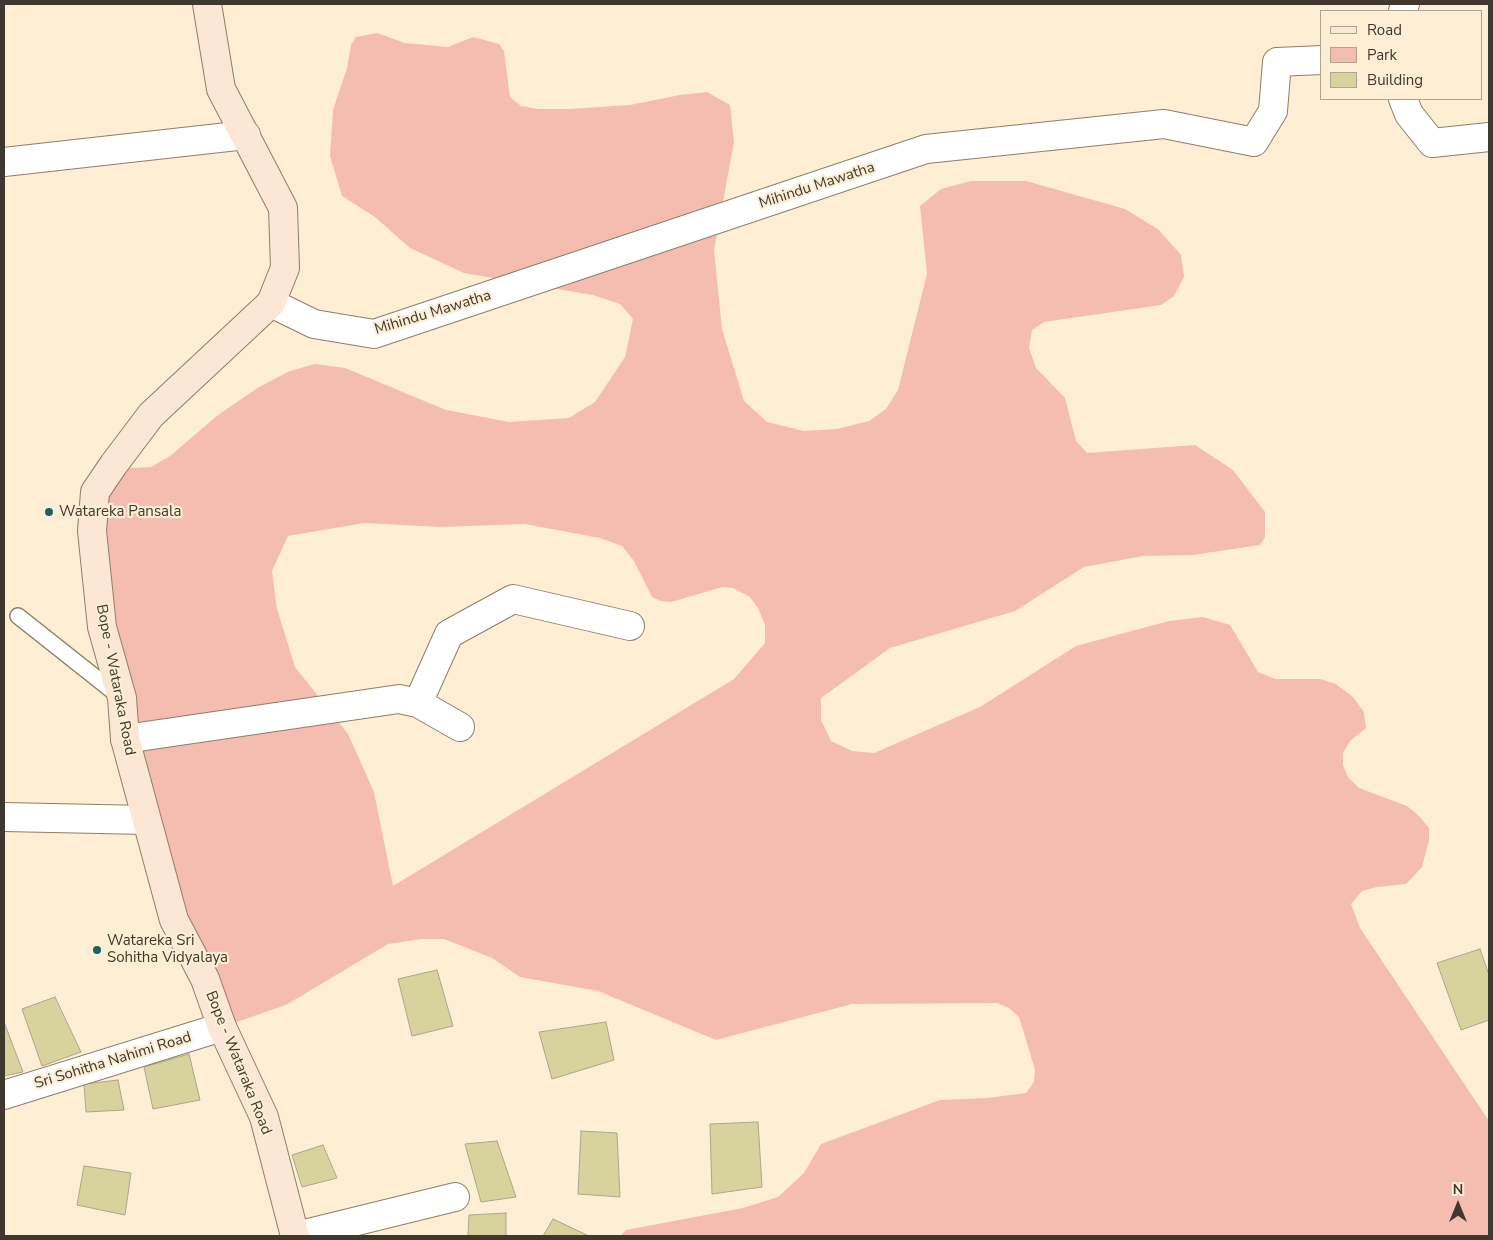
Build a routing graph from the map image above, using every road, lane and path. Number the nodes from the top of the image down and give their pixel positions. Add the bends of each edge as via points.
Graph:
1 (207, 4) edge
2 (1320, 60) edge
3 (1403, 100) edge
4 (246, 135) junction
5 (1489, 137) edge
6 (4, 162) edge
7 (271, 303) junction
8 (18, 616) dead end
9 (630, 626) dead end
10 (122, 698) junction
11 (418, 703) junction
12 (460, 727) dead end
13 (125, 739) junction
14 (4, 817) edge
15 (146, 820) junction
16 (222, 1027) junction
17 (4, 1095) edge
18 (455, 1197) dead end
19 (295, 1236) edge

1 - 4 street, Bope - Wataraka Road via 220,89
2 - 7 street, Mihindu Mawatha via 1277,62 1273,111 1254,142 1164,124 926,149 374,334 314,324
3 - 5 street via 1409,114 1432,143
4 - 6 street
4 - 7 street, Bope - Wataraka Road via 283,208 285,268
7 - 10 street, Bope - Wataraka Road via 151,415 95,492 92,531 102,627
8 - 10 lane
9 - 11 street via 513,599 448,634
10 - 13 street, Bope - Wataraka Road
11 - 12 street
11 - 13 street via 399,699
13 - 15 street, Bope - Wataraka Road
14 - 15 street
15 - 16 street, Bope - Wataraka Road via 174,920 205,980
16 - 17 street, Sri Sohitha Nahimi Road
16 - 19 street, Bope - Wataraka Road via 264,1117
18 - 19 street

